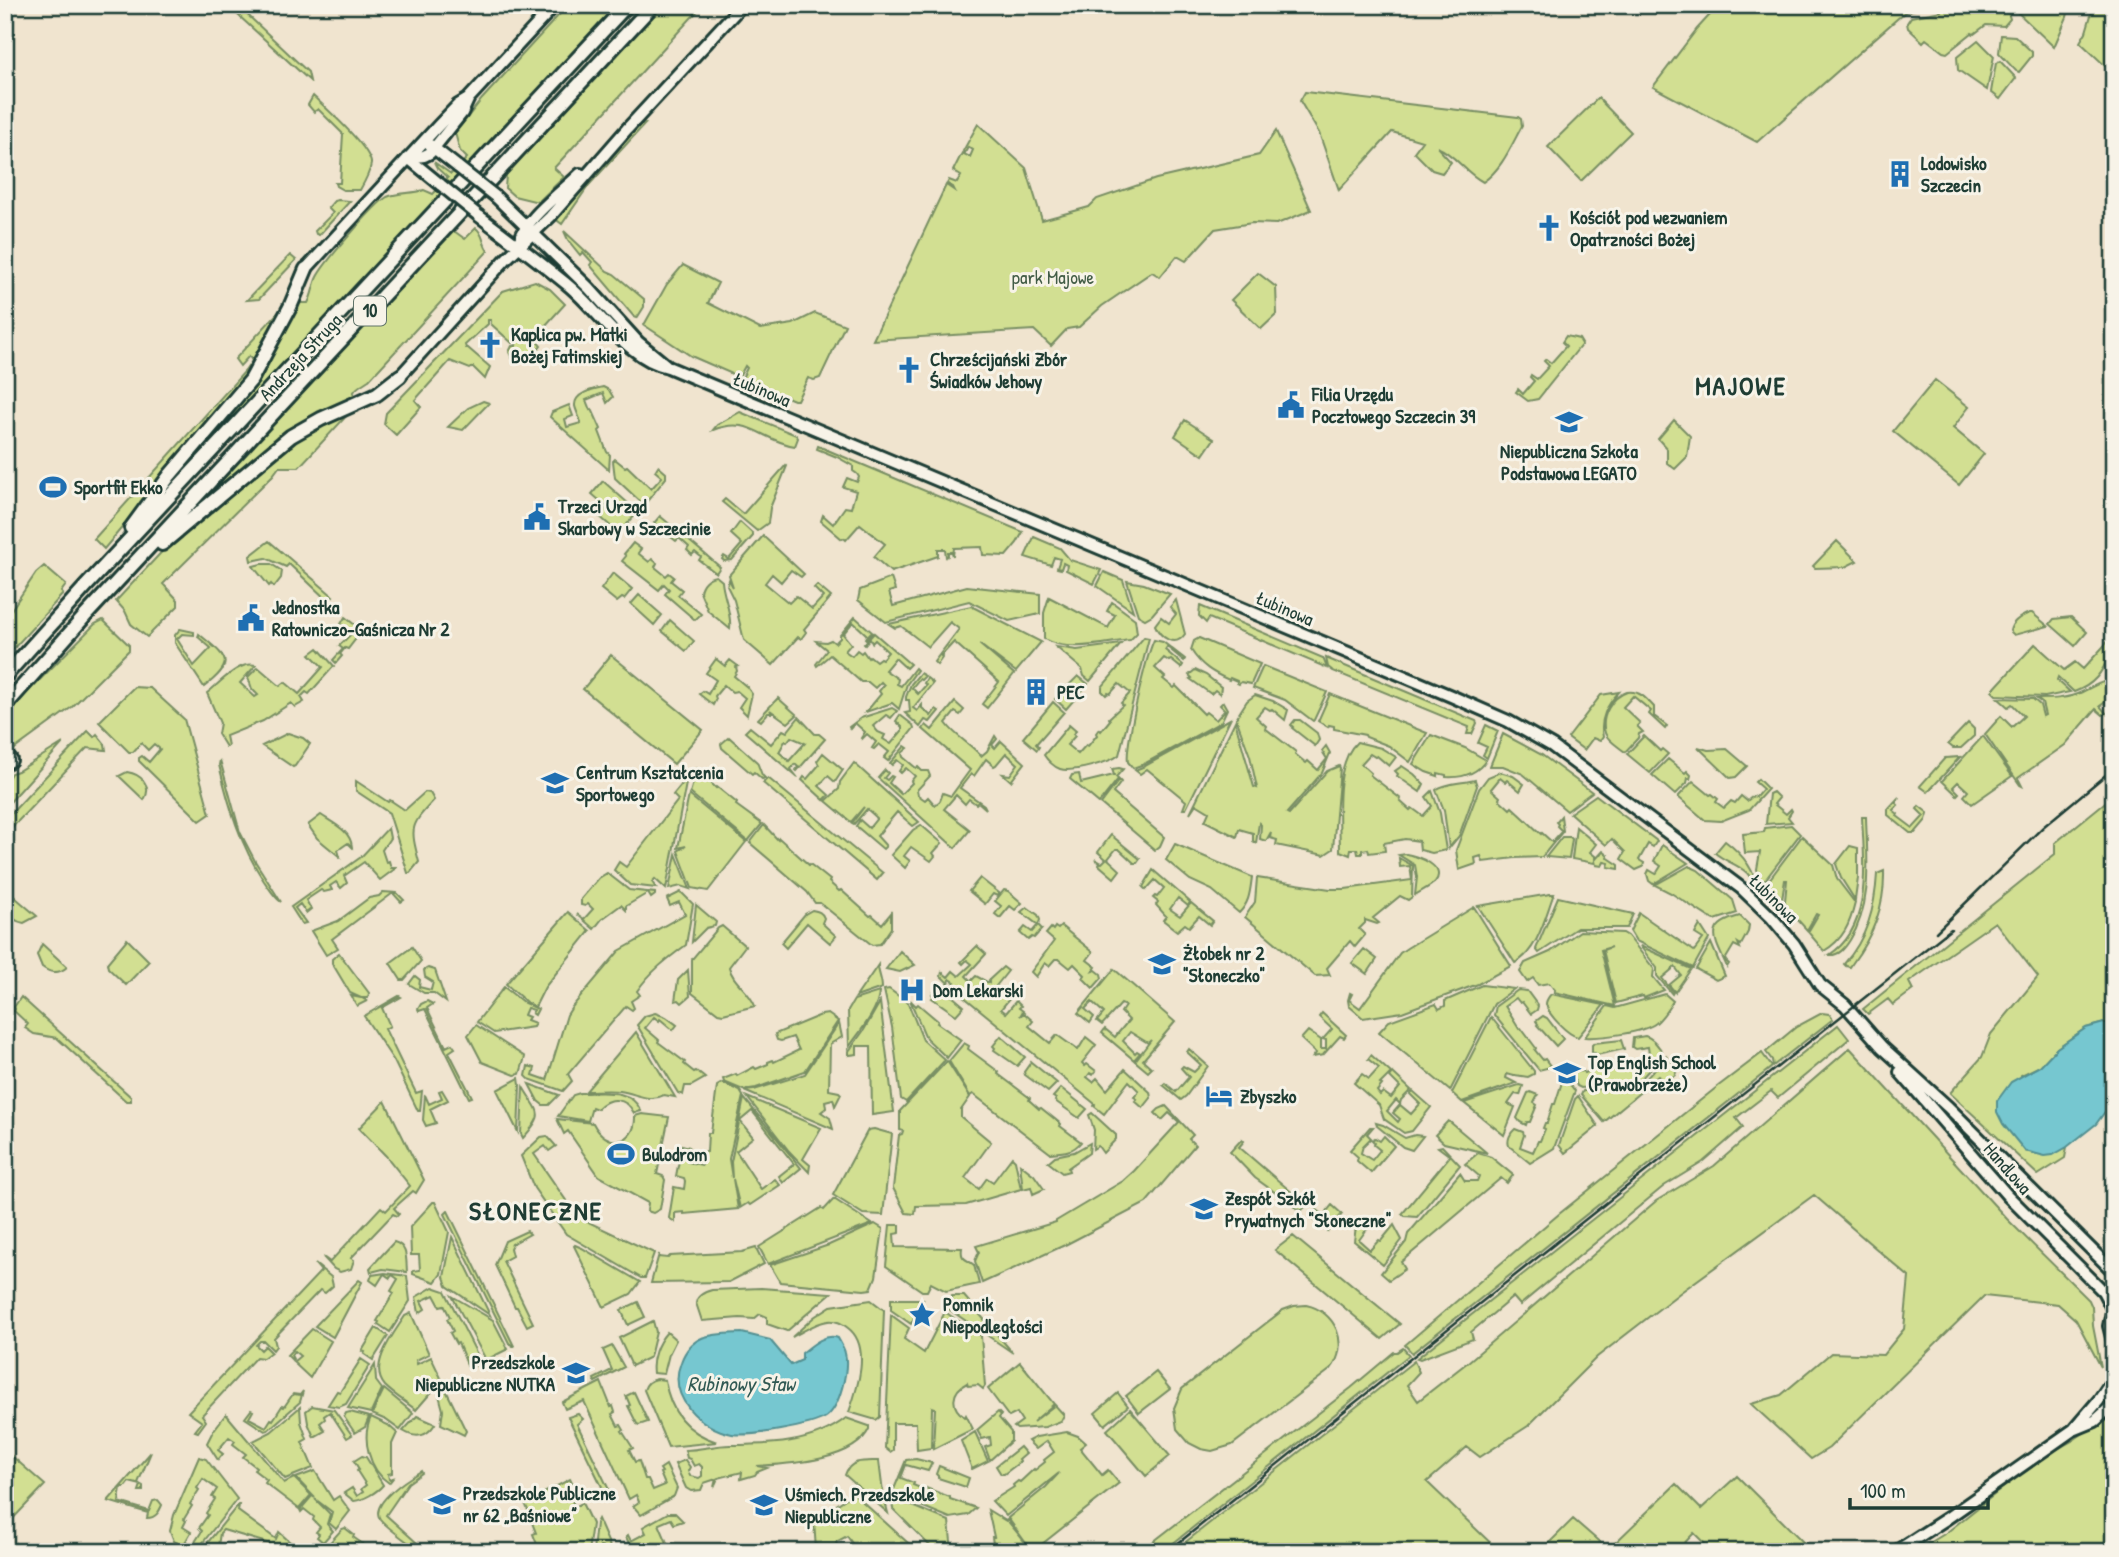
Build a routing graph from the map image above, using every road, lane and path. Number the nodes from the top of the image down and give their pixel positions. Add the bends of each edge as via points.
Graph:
1 (555, 5) edge
2 (627, 5) edge
3 (653, 5) edge
4 (742, 5) edge
5 (468, 99) junction
6 (424, 141) junction
7 (434, 149) junction
8 (408, 158) junction
9 (530, 229) junction
10 (519, 246) junction
11 (306, 269) joint
12 (668, 368) junction
13 (400, 376) joint
14 (86, 586) junction
15 (85, 616) junction
16 (5, 676) edge
17 (5, 705) edge
18 (1821, 985) joint
19 (1882, 1047) junction
20 (2114, 1272) edge
21 (2113, 1306) edge
22 (2114, 1345) edge
23 (2114, 1378) edge
24 (2114, 1404) edge
25 (2073, 1430) junction
26 (1895, 1552) edge

1 - 5 street
2 - 14 main road, Andrzeja Struga / 10
3 - 15 main road, Andrzeja Struga / 10
4 - 9 street
5 - 6 street
5 - 7 street
6 - 7 street, Łubinowa
6 - 8 street
7 - 8 street
7 - 9 street, Łubinowa, bridge
8 - 10 street, Łubinowa, bridge
8 - 11 street
9 - 10 street
9 - 12 street, Łubinowa
10 - 12 street, Łubinowa via 572,288 628,346
10 - 13 street
11 - 14 main road via 251,380 170,475
12 - 18 street, Łubinowa via 1530,732 1741,888 1794,944
13 - 15 main road via 382,391 285,440
14 - 16 main road, Andrzeja Struga / 10
15 - 17 main road, Andrzeja Struga / 10
18 - 19 street, Handlowa
19 - 20 street, Handlowa
19 - 21 street, Handlowa via 2007,1195
21 - 22 street via 2109,1326
23 - 25 street
24 - 25 street via 2095,1421
25 - 26 street

